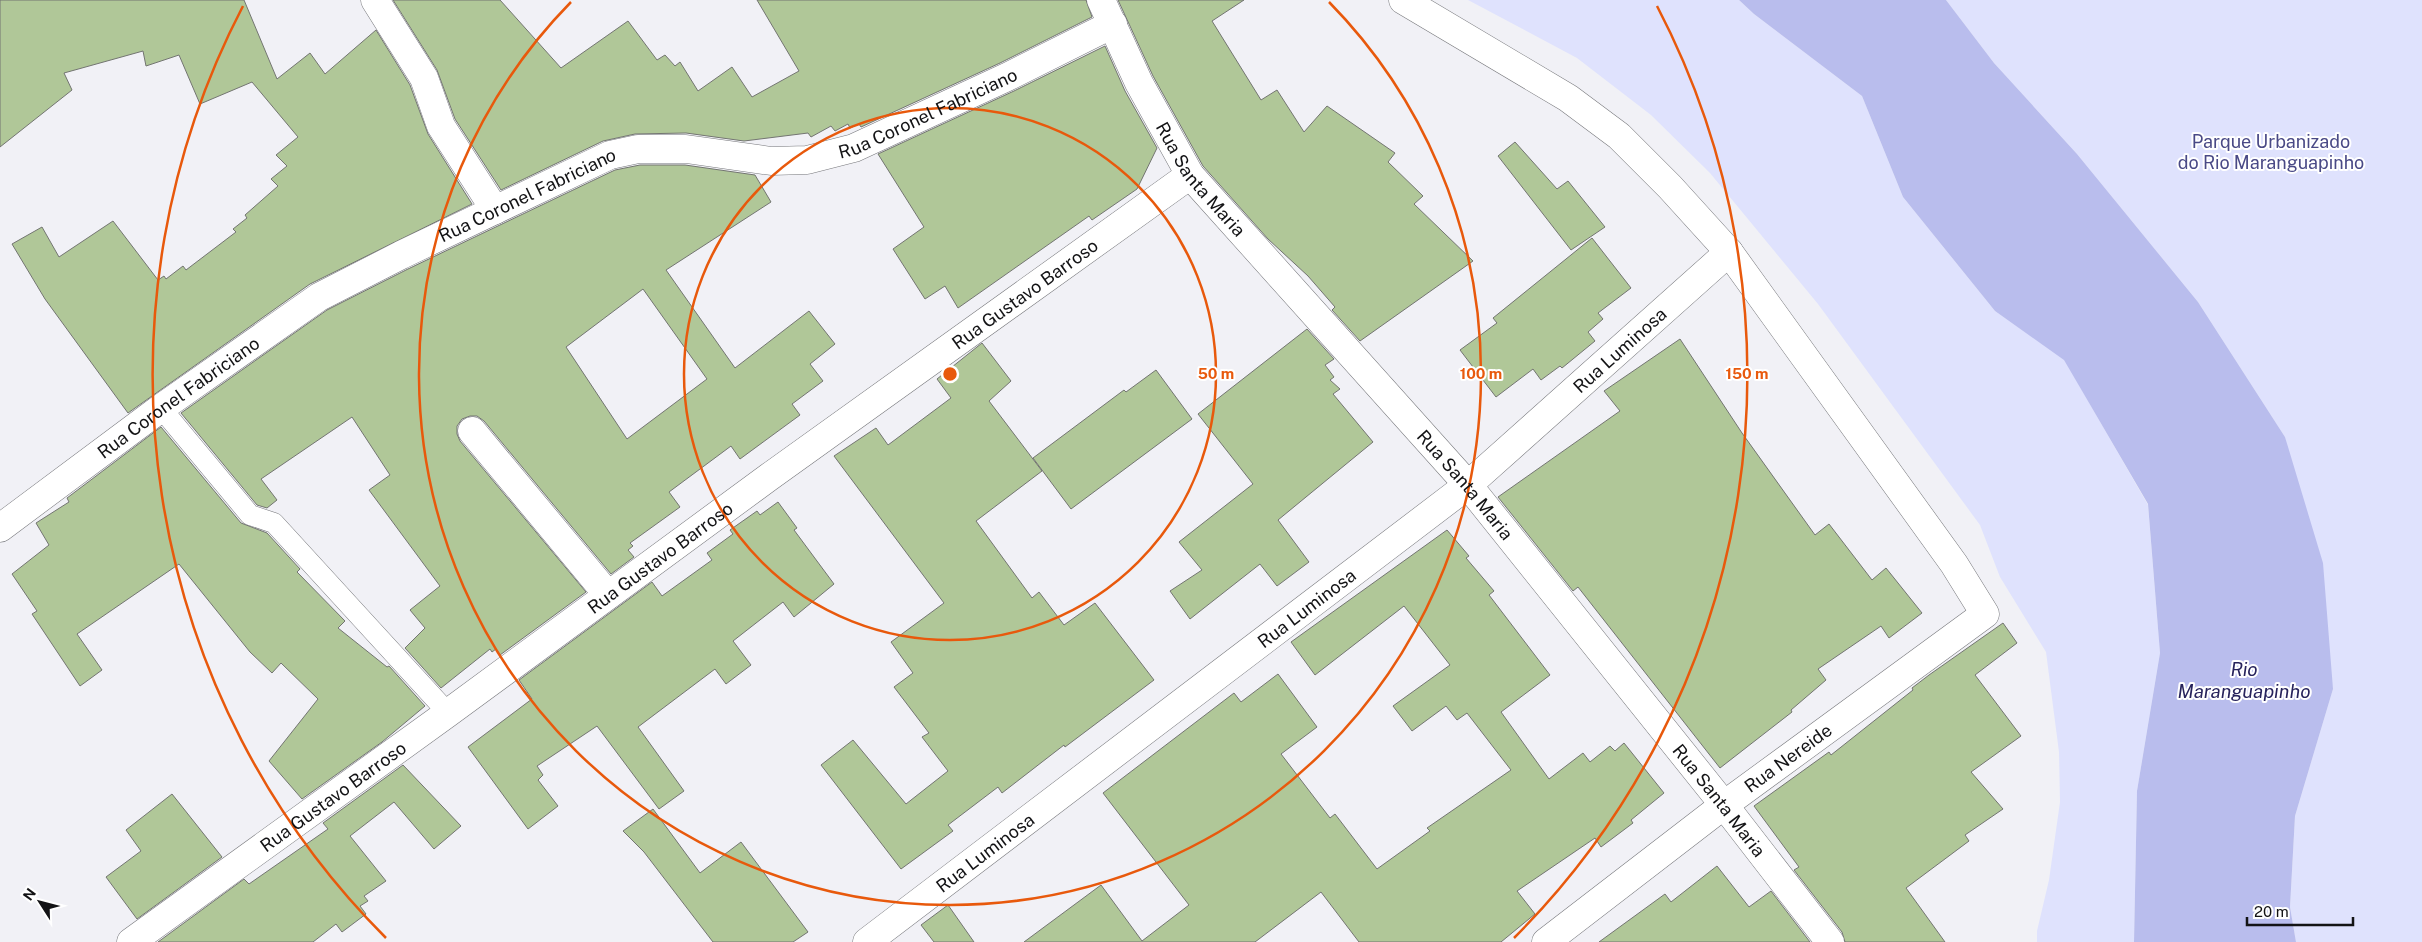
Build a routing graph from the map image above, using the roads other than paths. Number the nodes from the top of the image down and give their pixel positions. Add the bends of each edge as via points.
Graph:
1 (375, 0) edge
2 (1402, 0) edge
3 (1107, 12) edge
4 (1190, 175) junction
5 (495, 210) junction
6 (1729, 252) junction
7 (160, 408) junction
8 (472, 431) dead end
9 (1468, 485) junction
10 (0, 528) edge
11 (608, 595) junction
12 (448, 714) junction
13 (1724, 805) junction
14 (131, 942) edge
15 (867, 942) edge
16 (1546, 942) edge
17 (1830, 942) edge

1 - 5 street via 424,78 440,126
2 - 6 street via 1568,98 1619,136
3 - 4 street, Rua Santa Maria via 1138,84
3 - 5 street, Rua Coronel Fabriciano via 1007,77 854,148 808,160 770,161 686,149 638,149 610,154
4 - 9 street, Rua Santa Maria
4 - 11 street, Rua Gustavo Barroso
5 - 7 street, Rua Coronel Fabriciano via 319,297
6 - 9 street, Rua Luminosa
6 - 13 street, Rua Nereide via 1954,564 1985,614
7 - 10 street, Rua Coronel Fabriciano
7 - 12 lane via 250,515 274,523
8 - 11 street
9 - 13 street, Rua Santa Maria
9 - 15 street, Rua Luminosa
11 - 12 street, Rua Gustavo Barroso
12 - 14 street, Rua Gustavo Barroso
13 - 16 street, Rua Nereide
13 - 17 street, Rua Santa Maria

